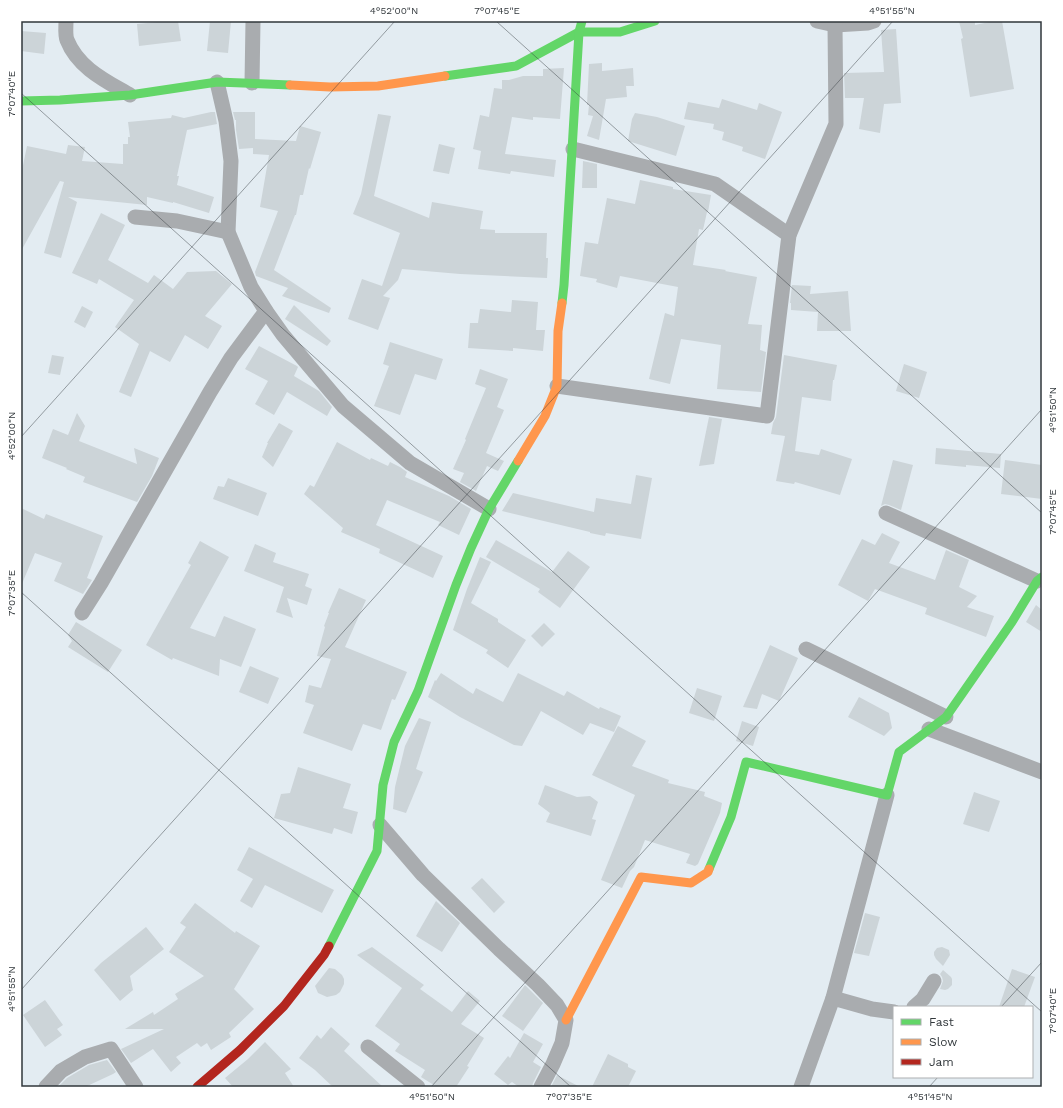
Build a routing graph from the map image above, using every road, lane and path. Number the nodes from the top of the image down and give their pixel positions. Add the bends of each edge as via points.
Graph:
1 (66, 21) edge
2 (253, 21) edge
3 (582, 21) edge
4 (655, 21) edge
5 (817, 21) edge
6 (874, 21) edge
7 (835, 25) junction
8 (578, 32) junction
9 (217, 82) junction
10 (252, 83) junction
11 (130, 95) junction
12 (21, 101) edge
13 (573, 149) junction
14 (135, 217) dead end
15 (228, 232) junction
16 (789, 235) junction
17 (266, 311) junction
18 (556, 386) junction
19 (490, 509) junction
20 (886, 513) dead end
21 (1040, 579) edge
22 (82, 613) dead end
23 (806, 649) dead end
24 (946, 717) junction
25 (929, 729) junction
26 (1042, 772) edge
27 (887, 795) junction
28 (380, 825) junction
29 (934, 981) dead end
30 (833, 998) junction
31 (915, 1006) edge
32 (893, 1012) edge
33 (566, 1020) junction
34 (368, 1047) dead end
35 (46, 1087) edge
36 (136, 1087) edge
37 (197, 1087) edge
38 (418, 1087) edge
39 (541, 1087) edge
40 (801, 1087) edge

1 - 11 street via 67,39 76,56 93,73
2 - 10 street
3 - 8 street
4 - 8 street via 620,32
5 - 7 street
6 - 7 street
7 - 16 street via 836,124
8 - 10 street via 516,66 378,86 330,87
8 - 13 street
9 - 10 street
9 - 11 street
9 - 15 street via 226,121 231,161
11 - 12 street
13 - 16 street via 715,184
13 - 18 street
14 - 15 street via 177,221
15 - 17 street via 251,287
16 - 18 street via 767,416
17 - 19 street via 343,406 410,462
17 - 22 street via 231,358 210,392
18 - 19 street via 545,416
19 - 28 street via 456,585 418,691 394,742 383,785
20 - 21 street
21 - 24 street
23 - 24 street
24 - 25 street
25 - 26 street
25 - 27 street via 899,752
27 - 30 street
27 - 33 street via 746,762 731,817 708,872 691,883 641,877
28 - 33 street via 423,875 543,990
28 - 37 street via 377,851 324,955 284,1006 240,1050
29 - 31 street via 923,999
30 - 32 street
30 - 40 street
33 - 39 street via 562,1043
34 - 38 street
35 - 36 street via 61,1071 111,1048

